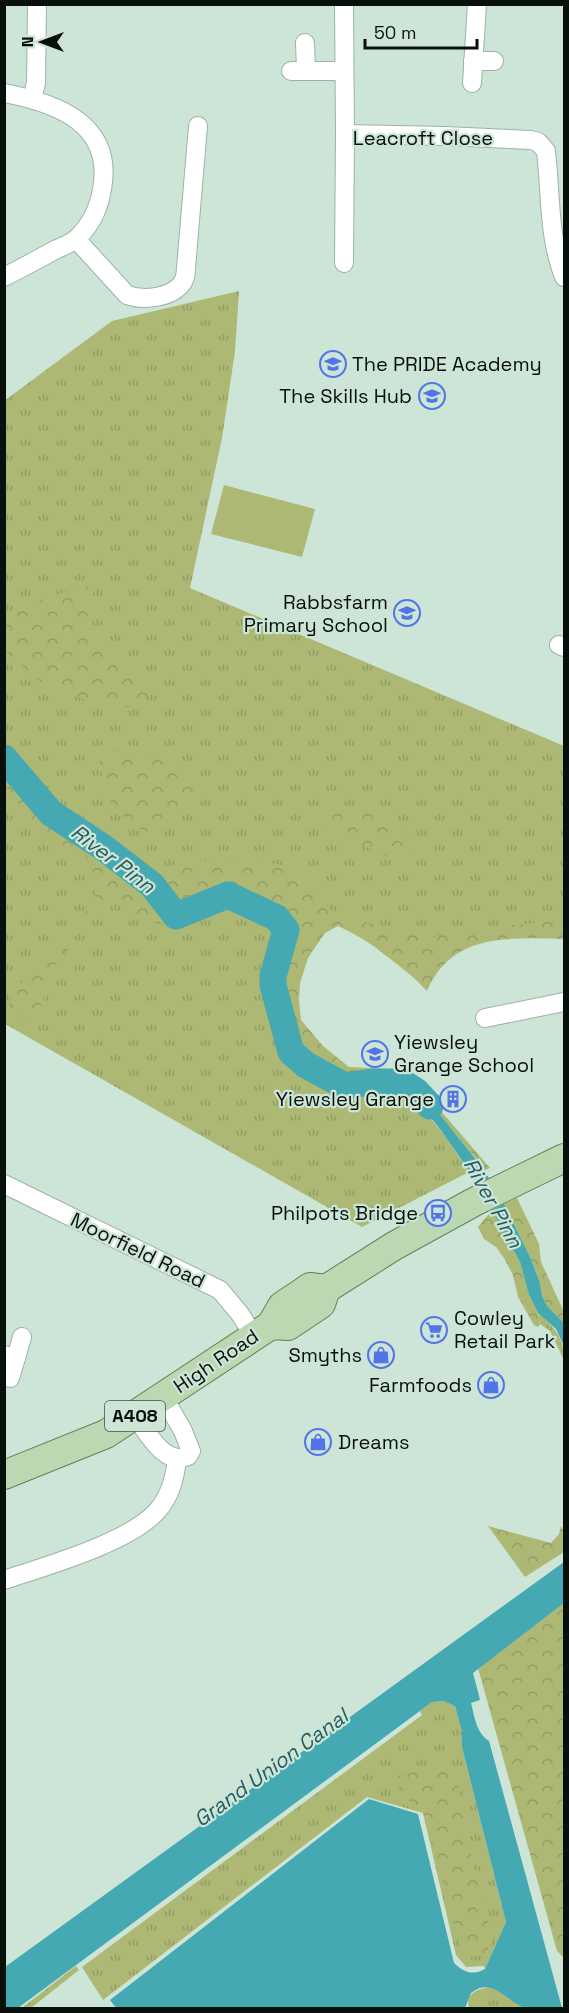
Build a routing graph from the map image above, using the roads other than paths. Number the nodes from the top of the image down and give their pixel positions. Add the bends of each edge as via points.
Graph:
1 (37, 4) edge
2 (344, 4) edge
3 (477, 4) edge
4 (305, 44) dead end
5 (473, 61) junction
6 (494, 61) dead end
7 (344, 71) junction
8 (472, 84) dead end
9 (4, 93) edge
10 (32, 99) junction
11 (198, 126) dead end
12 (345, 135) junction
13 (76, 239) junction
14 (344, 262) dead end
15 (4, 277) edge
16 (564, 277) edge
17 (564, 1002) edge
18 (485, 1018) dead end
19 (564, 1158) edge
20 (4, 1184) edge
21 (262, 1330) junction
22 (22, 1337) dead end
23 (10, 1356) edge
24 (10, 1378) dead end
25 (163, 1396) junction
26 (135, 1416) junction
27 (177, 1459) junction
28 (4, 1475) edge
29 (4, 1580) edge

1 - 10 street via 36,83
2 - 7 street
3 - 5 street
4 - 7 street via 298,71
5 - 6 street
5 - 8 street
7 - 12 street
9 - 10 street
10 - 13 street via 81,123 102,156 104,177 95,215
11 - 13 street via 186,268 180,285 157,296 127,295
12 - 14 street, Leacroft Close
12 - 16 street, Leacroft Close via 445,136 531,140 541,144 546,153 554,245
13 - 15 street
17 - 18 street
19 - 21 main road, High Road via 477,1200 326,1289 310,1287 282,1306
20 - 21 street, Moorfield Road via 220,1290 240,1314
21 - 25 main road, High Road / A408
22 - 23 street
23 - 24 street
25 - 26 main road, High Road / A408
25 - 27 street via 191,1451
26 - 27 street via 162,1450
26 - 28 main road, High Road / A408 via 106,1434
27 - 29 street via 169,1493 146,1520 101,1546

